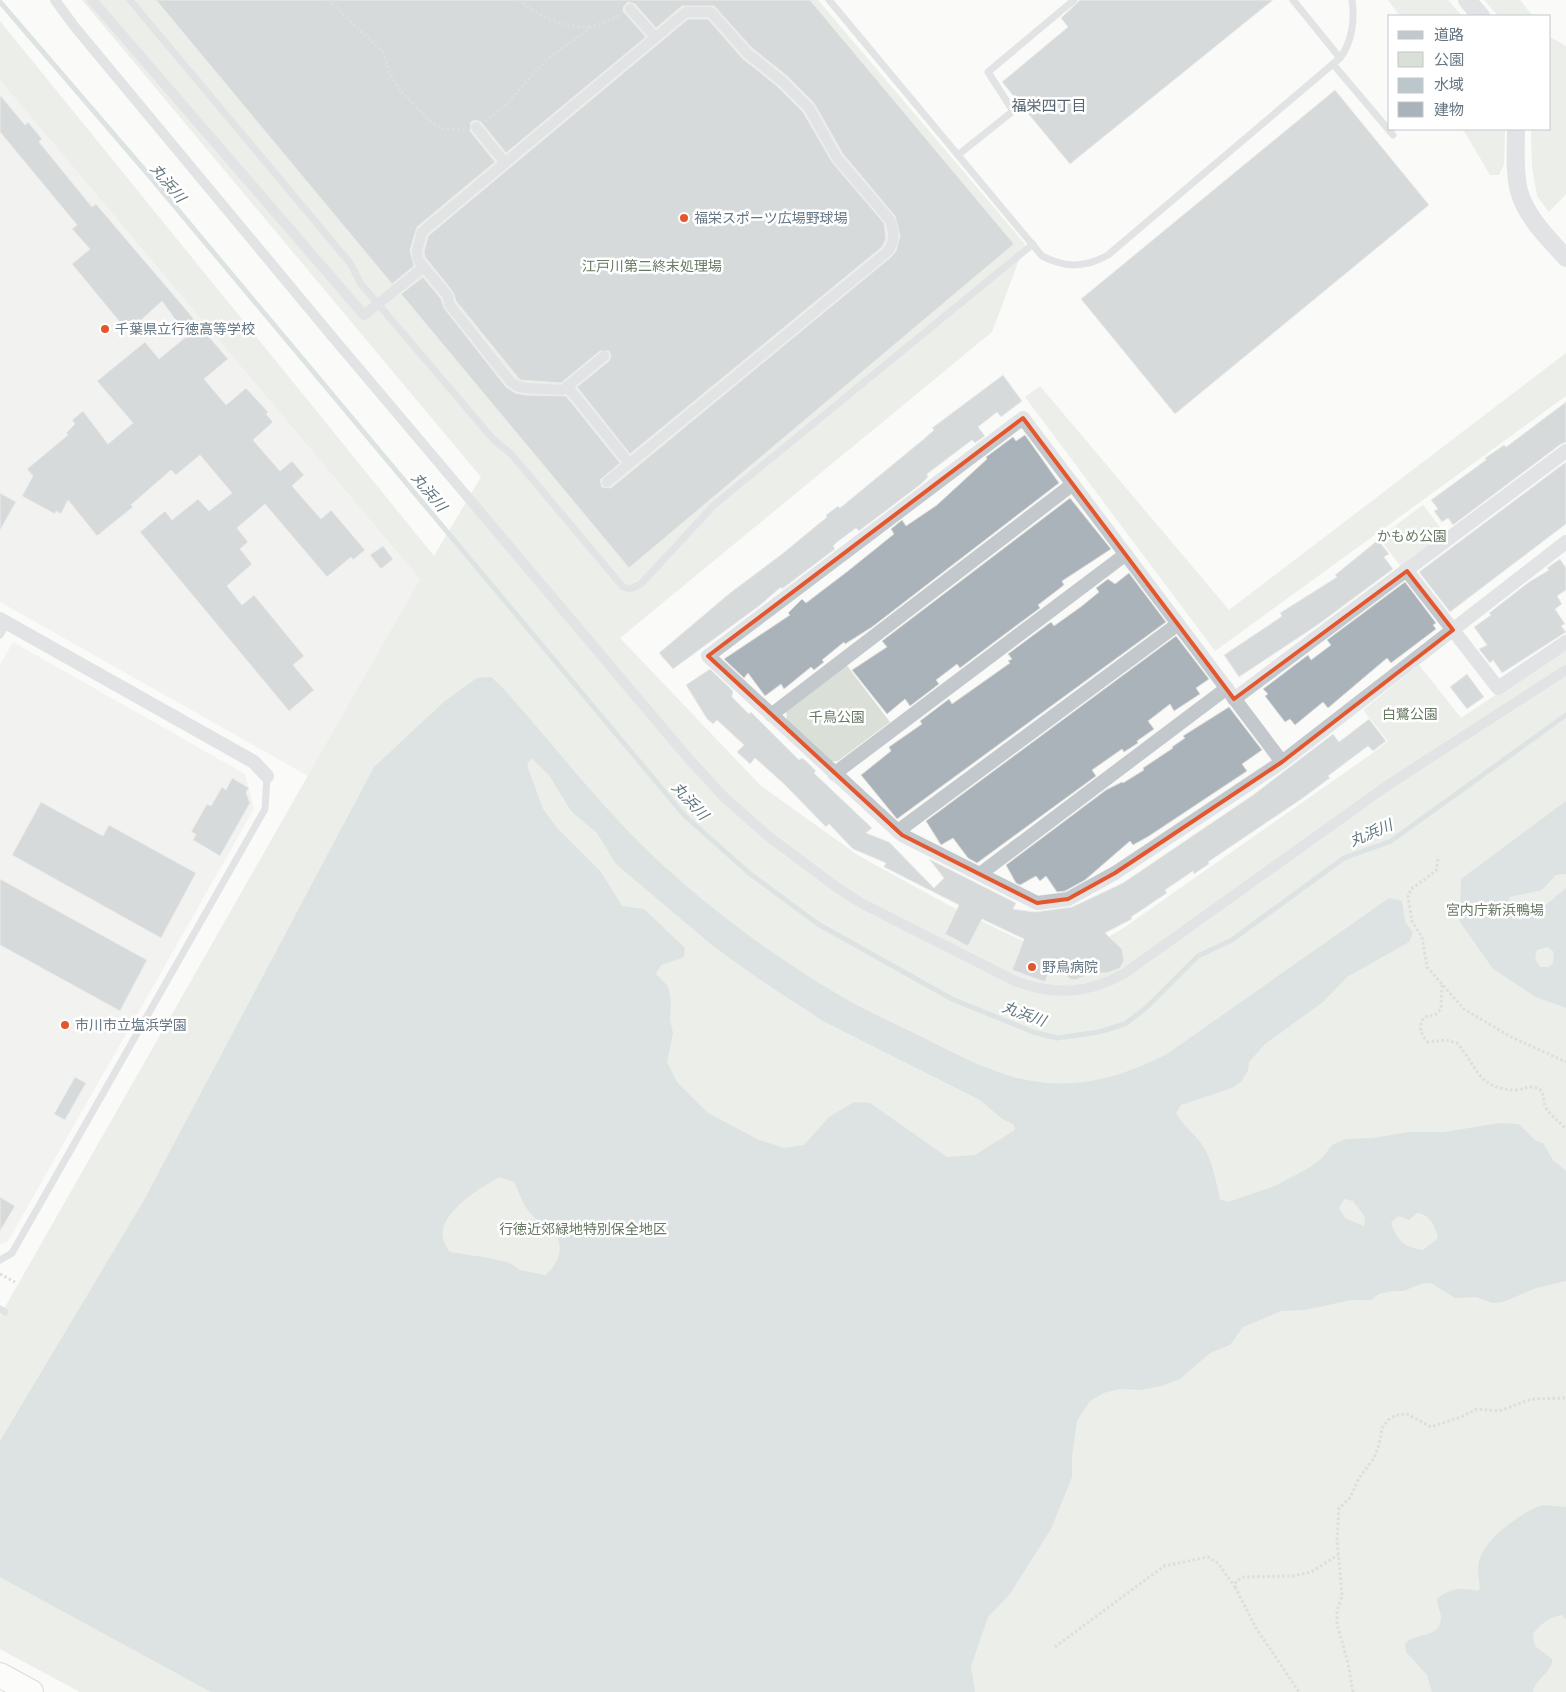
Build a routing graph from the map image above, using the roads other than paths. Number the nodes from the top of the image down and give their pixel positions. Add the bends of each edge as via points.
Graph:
1 (55, 0) edge
2 (92, 0) edge
3 (130, 0) edge
4 (828, 0) edge
5 (1074, 0) edge
6 (1293, 0) edge
7 (1352, 0) edge
8 (1467, 0) edge
9 (630, 9) road end
10 (1480, 15) edge
11 (655, 38) junction
12 (1340, 58) junction
13 (1333, 64) junction
14 (476, 127) road end
15 (1388, 129) edge
16 (1389, 130) edge
17 (1516, 130) edge
18 (1393, 135) dead end
19 (958, 155) junction
20 (505, 163) junction
21 (1033, 244) junction
22 (1566, 258) edge
23 (424, 267) junction
24 (378, 304) junction
25 (604, 356) dead end
26 (568, 386) junction
27 (1566, 451) edge
28 (629, 463) junction
29 (607, 482) dead end
30 (1073, 484) junction
31 (1566, 542) edge
32 (1126, 554) junction
33 (1407, 571) junction
34 (1178, 624) junction
35 (2, 625) edge
36 (1454, 630) junction
37 (1566, 642) edge
38 (1566, 670) edge
39 (1230, 694) junction
40 (771, 715) junction
41 (1282, 762) junction
42 (834, 774) junction
43 (267, 776) joint
44 (898, 831) junction
45 (980, 874) junction
46 (0, 1260) edge
47 (0, 1676) edge
48 (30, 1692) edge

1 - 38 street via 336,342 724,797 788,852 861,903 1015,981 1042,990 1073,991 1098,987 1125,974 1388,785
2 - 24 street via 364,314
3 - 24 lane via 350,263 361,284
4 - 19 lane
5 - 19 lane via 988,72 1013,111
6 - 12 lane
7 - 12 lane via 1353,26 1347,49
8 - 10 street
9 - 11 street
11 - 20 street
11 - 28 street via 686,12 711,12 747,53 809,108 836,158 890,220 894,232 893,244 887,252
12 - 13 lane
13 - 15 lane
13 - 21 lane via 1108,255 1076,267 1057,264 1042,256
14 - 20 street
16 - 18 lane
17 - 22 street via 1520,193 1538,226
19 - 21 lane
20 - 23 street via 422,232 417,251 418,260
21 - 24 lane via 714,505 641,584 630,589 623,587 512,455 493,440
23 - 24 street
23 - 26 street via 510,381 526,388 563,390
25 - 26 street
26 - 28 street
27 - 33 street
28 - 29 street
30 - 32 street
30 - 40 street
30 - 40 street via 1024,418 708,656
31 - 36 street
32 - 34 street
32 - 42 street
33 - 36 street
33 - 39 street
34 - 39 street
34 - 44 street
35 - 43 street via 254,762
36 - 37 street via 1498,688
36 - 41 street
39 - 41 street
39 - 45 street
40 - 42 street
41 - 45 street via 1115,873 1068,898 1036,903
42 - 44 street
43 - 46 lane via 265,809 12,1253
44 - 45 street
47 - 48 highway

